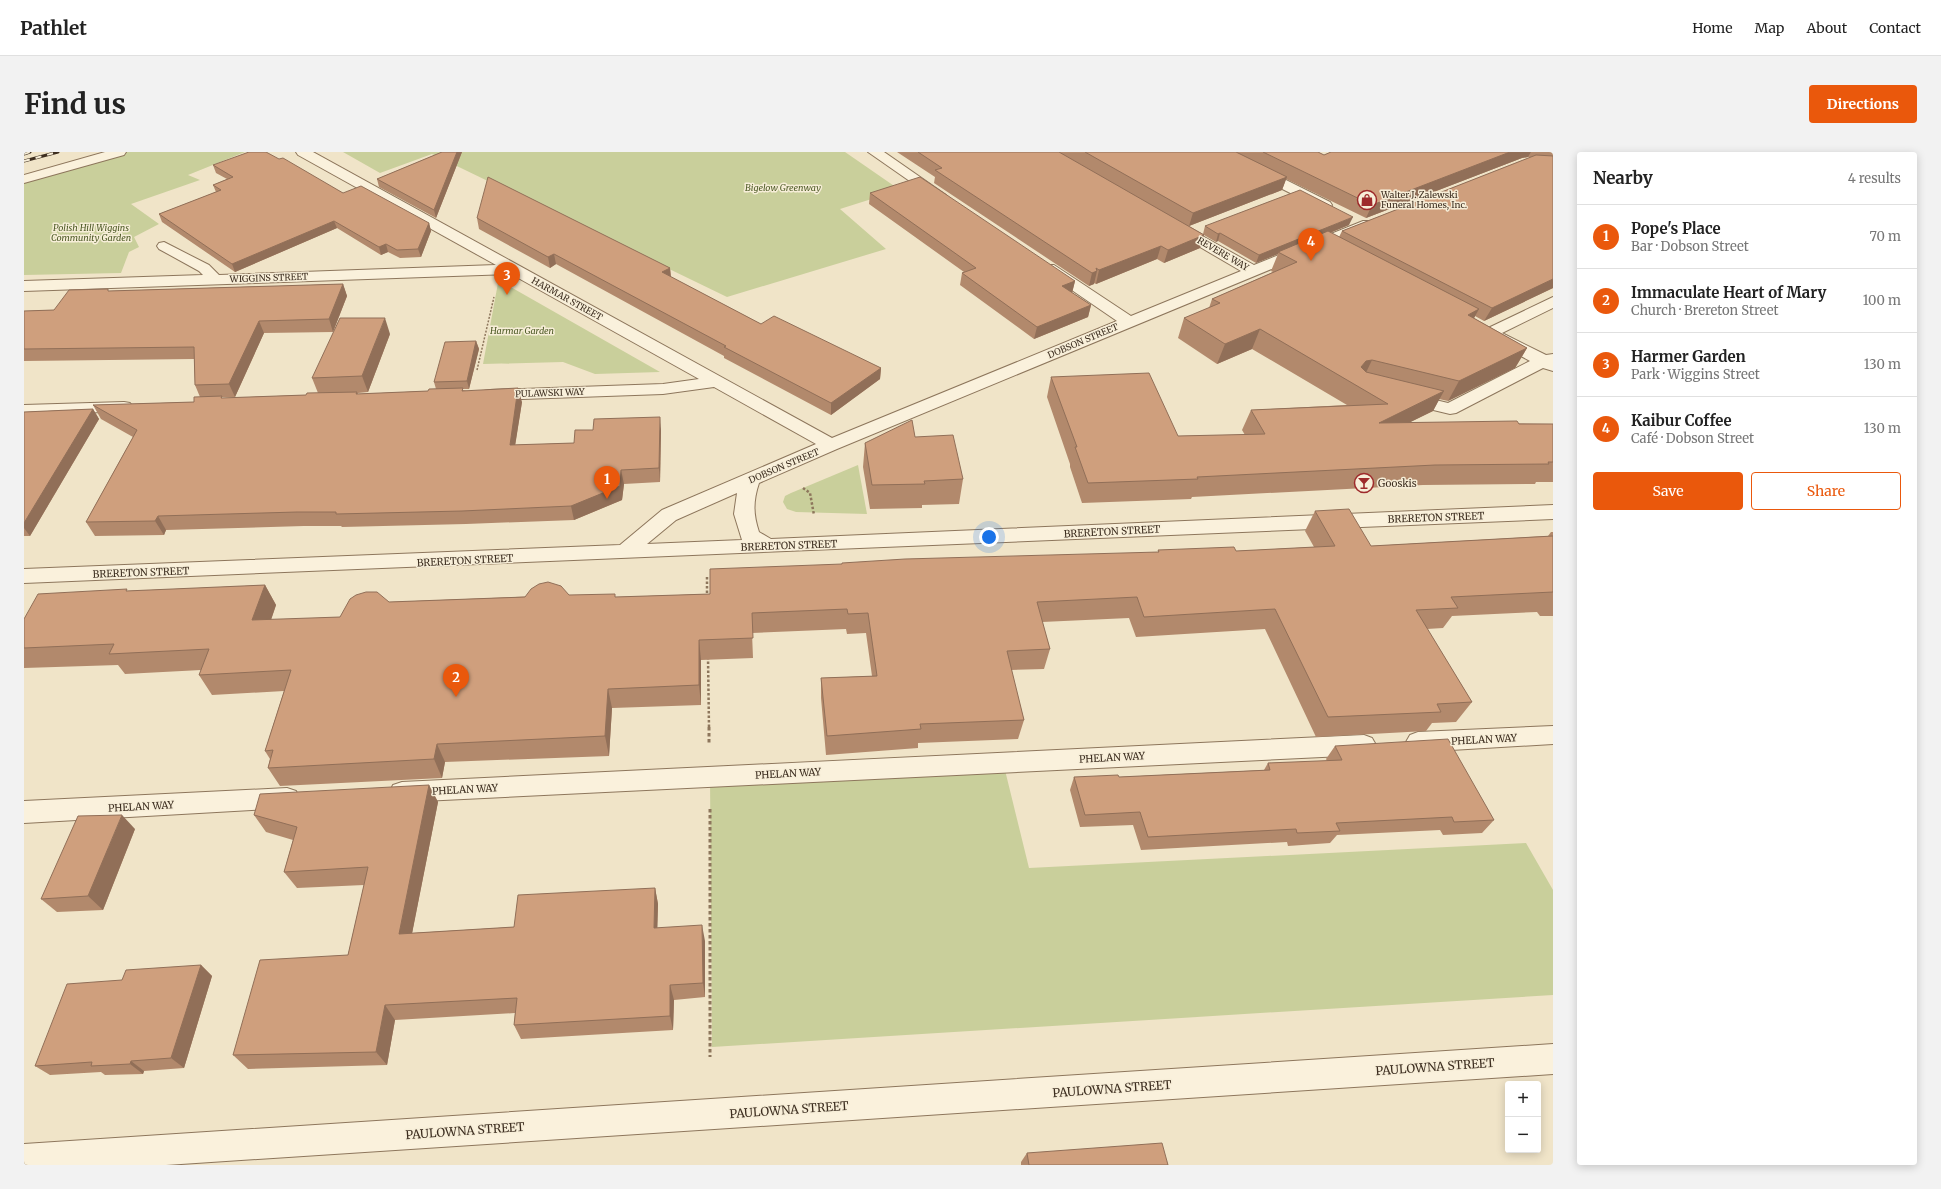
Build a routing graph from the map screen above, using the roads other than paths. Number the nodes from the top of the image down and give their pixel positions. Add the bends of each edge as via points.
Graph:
1 (119, 152) edge
2 (303, 152) edge
3 (875, 152) edge
4 (1220, 152) edge
5 (24, 179) edge
6 (1298, 191) junction
7 (1283, 196) edge
8 (954, 204) edge
9 (1163, 219) edge
10 (1203, 227) edge
11 (1188, 233) junction
12 (164, 246) dead end
13 (1039, 261) edge
14 (514, 269) junction
15 (1253, 271) junction
16 (216, 280) junction
17 (24, 286) edge
18 (1553, 302) edge
19 (1129, 322) junction
20 (1476, 325) edge
21 (1490, 333) junction
22 (1550, 362) edge
23 (716, 382) junction
24 (1392, 395) edge
25 (470, 396) edge
26 (144, 406) edge
27 (24, 410) edge
28 (831, 445) junction
29 (751, 480) junction
30 (1553, 512) edge
31 (769, 546) junction
32 (626, 551) junction
33 (24, 576) edge
34 (1553, 735) edge
35 (383, 793) edge
36 (311, 797) edge
37 (24, 812) edge
38 (1553, 1059) edge
39 (24, 1159) edge

1 - 5 street
2 - 14 street, HARMAR STREET
3 - 8 street
4 - 6 street
6 - 7 street
6 - 15 street, DOBSON STREET via 1344,214 1373,222 1329,247
9 - 11 street, REVERE WAY
10 - 11 street
11 - 15 street, REVERE WAY
12 - 16 street via 204,268
13 - 19 street
14 - 16 street, WIGGINS STREET
14 - 23 street, HARMAR STREET
15 - 19 street, DOBSON STREET
16 - 17 street, WIGGINS STREET
18 - 21 street
19 - 28 street, DOBSON STREET
20 - 21 street
21 - 22 street
22 - 24 street via 1450,410
23 - 25 street, PULAWSKI WAY via 663,389
23 - 28 street, HARMAR STREET
26 - 27 street
28 - 29 street, DOBSON STREET
29 - 31 street via 743,498 744,517 750,536
29 - 32 street, DOBSON STREET via 669,515
30 - 31 street, BRERETON STREET
31 - 32 street, BRERETON STREET
32 - 33 street, BRERETON STREET via 442,561
34 - 35 street, PHELAN WAY
36 - 37 street, PHELAN WAY
38 - 39 street, PAULOWNA STREET

